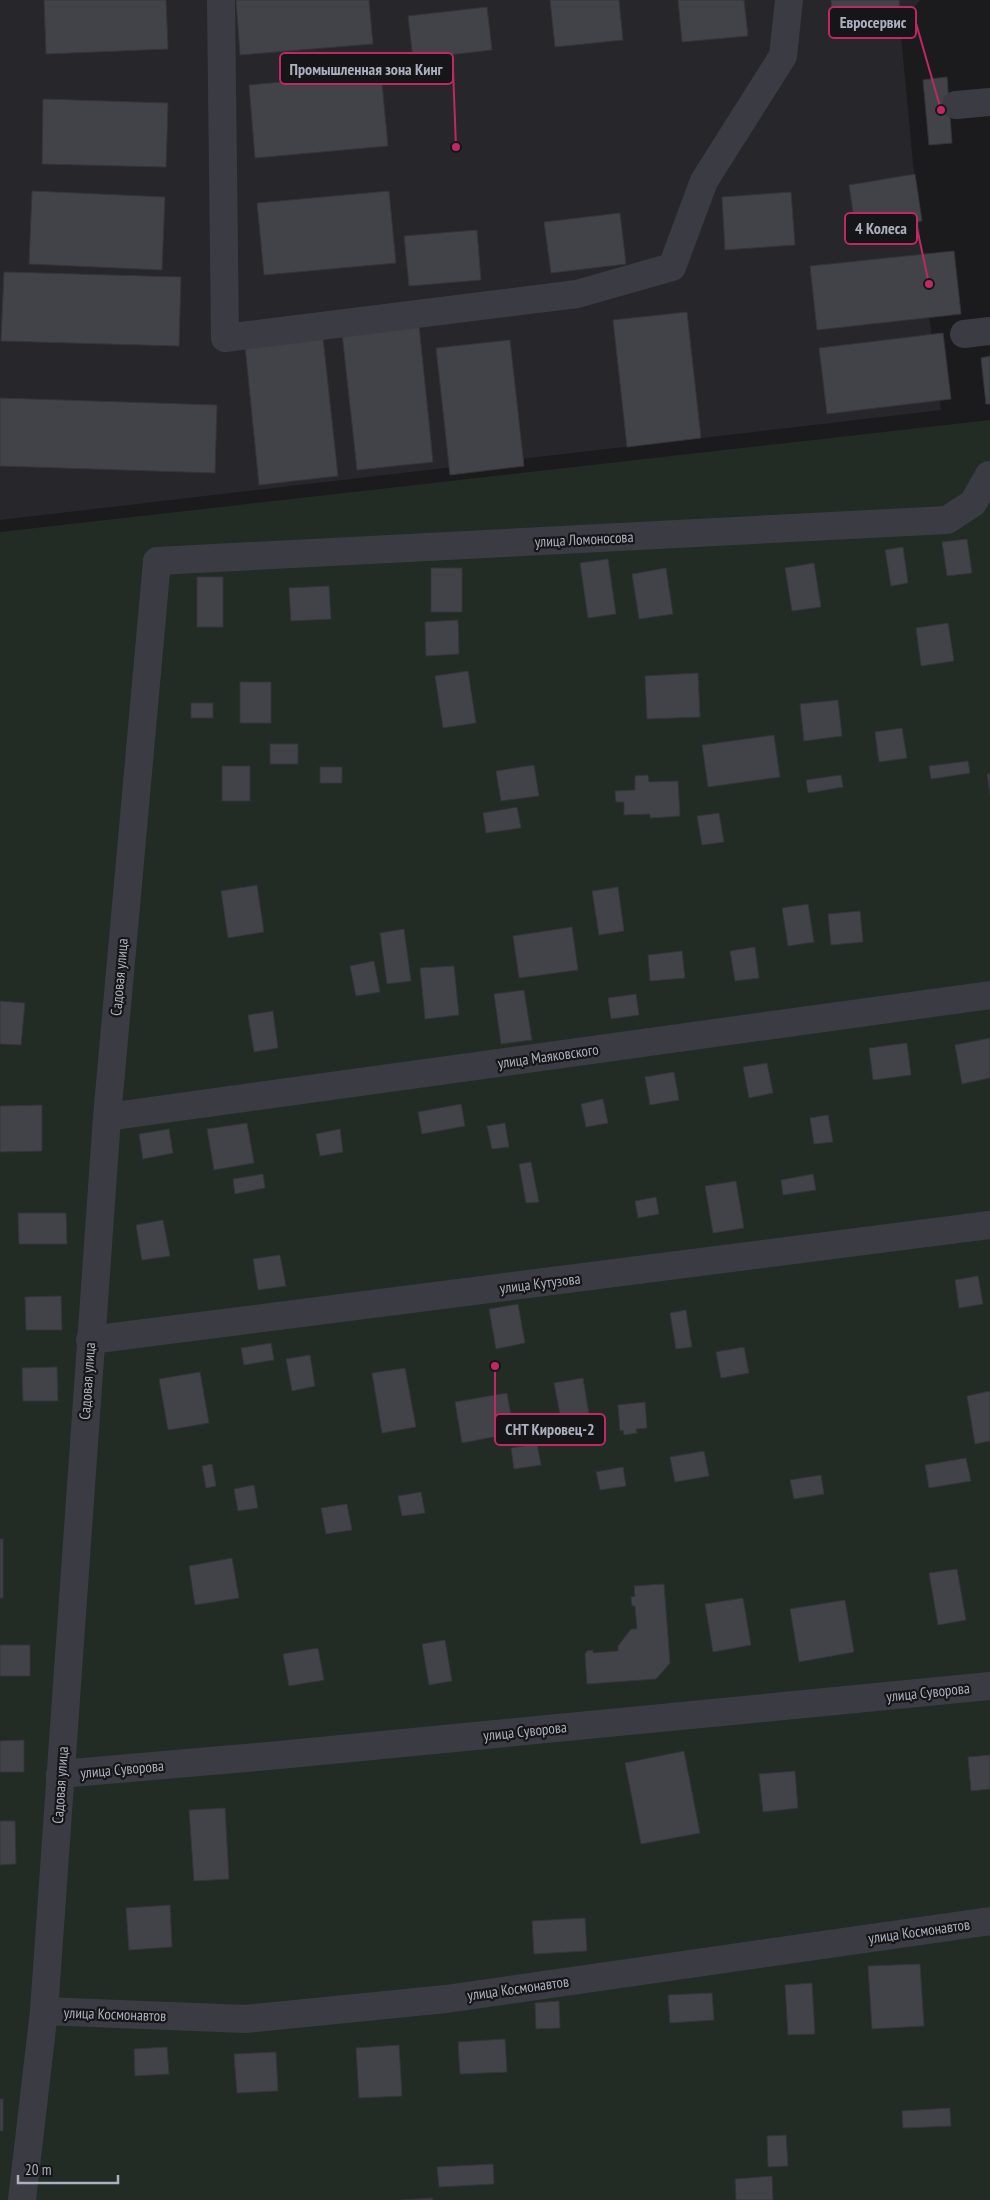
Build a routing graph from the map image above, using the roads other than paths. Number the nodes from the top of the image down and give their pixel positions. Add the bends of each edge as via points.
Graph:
1 (221, 0) edge
2 (789, 0) edge
3 (990, 102) edge
4 (956, 105) dead end
5 (989, 475) edge
6 (157, 561) joint
7 (990, 995) edge
8 (107, 1117) junction
9 (990, 1225) edge
10 (90, 1340) junction
11 (990, 1686) edge
12 (60, 1774) junction
13 (990, 1921) edge
14 (44, 2011) junction
15 (22, 2200) edge

1 - 2 street via 225,338 577,294 672,267 704,180 783,56
3 - 4 street
5 - 6 street, улица Ломоносова via 973,503 946,520
6 - 8 street, Садовая улица
7 - 8 street, улица Маяковского
8 - 10 street, Садовая улица
9 - 10 street, улица Кутузова
10 - 12 street, Садовая улица
11 - 12 street, улица Суворова
12 - 14 street, Садовая улица
13 - 14 street, улица Космонавтов via 446,1999 245,2019
14 - 15 street, Садовая улица

